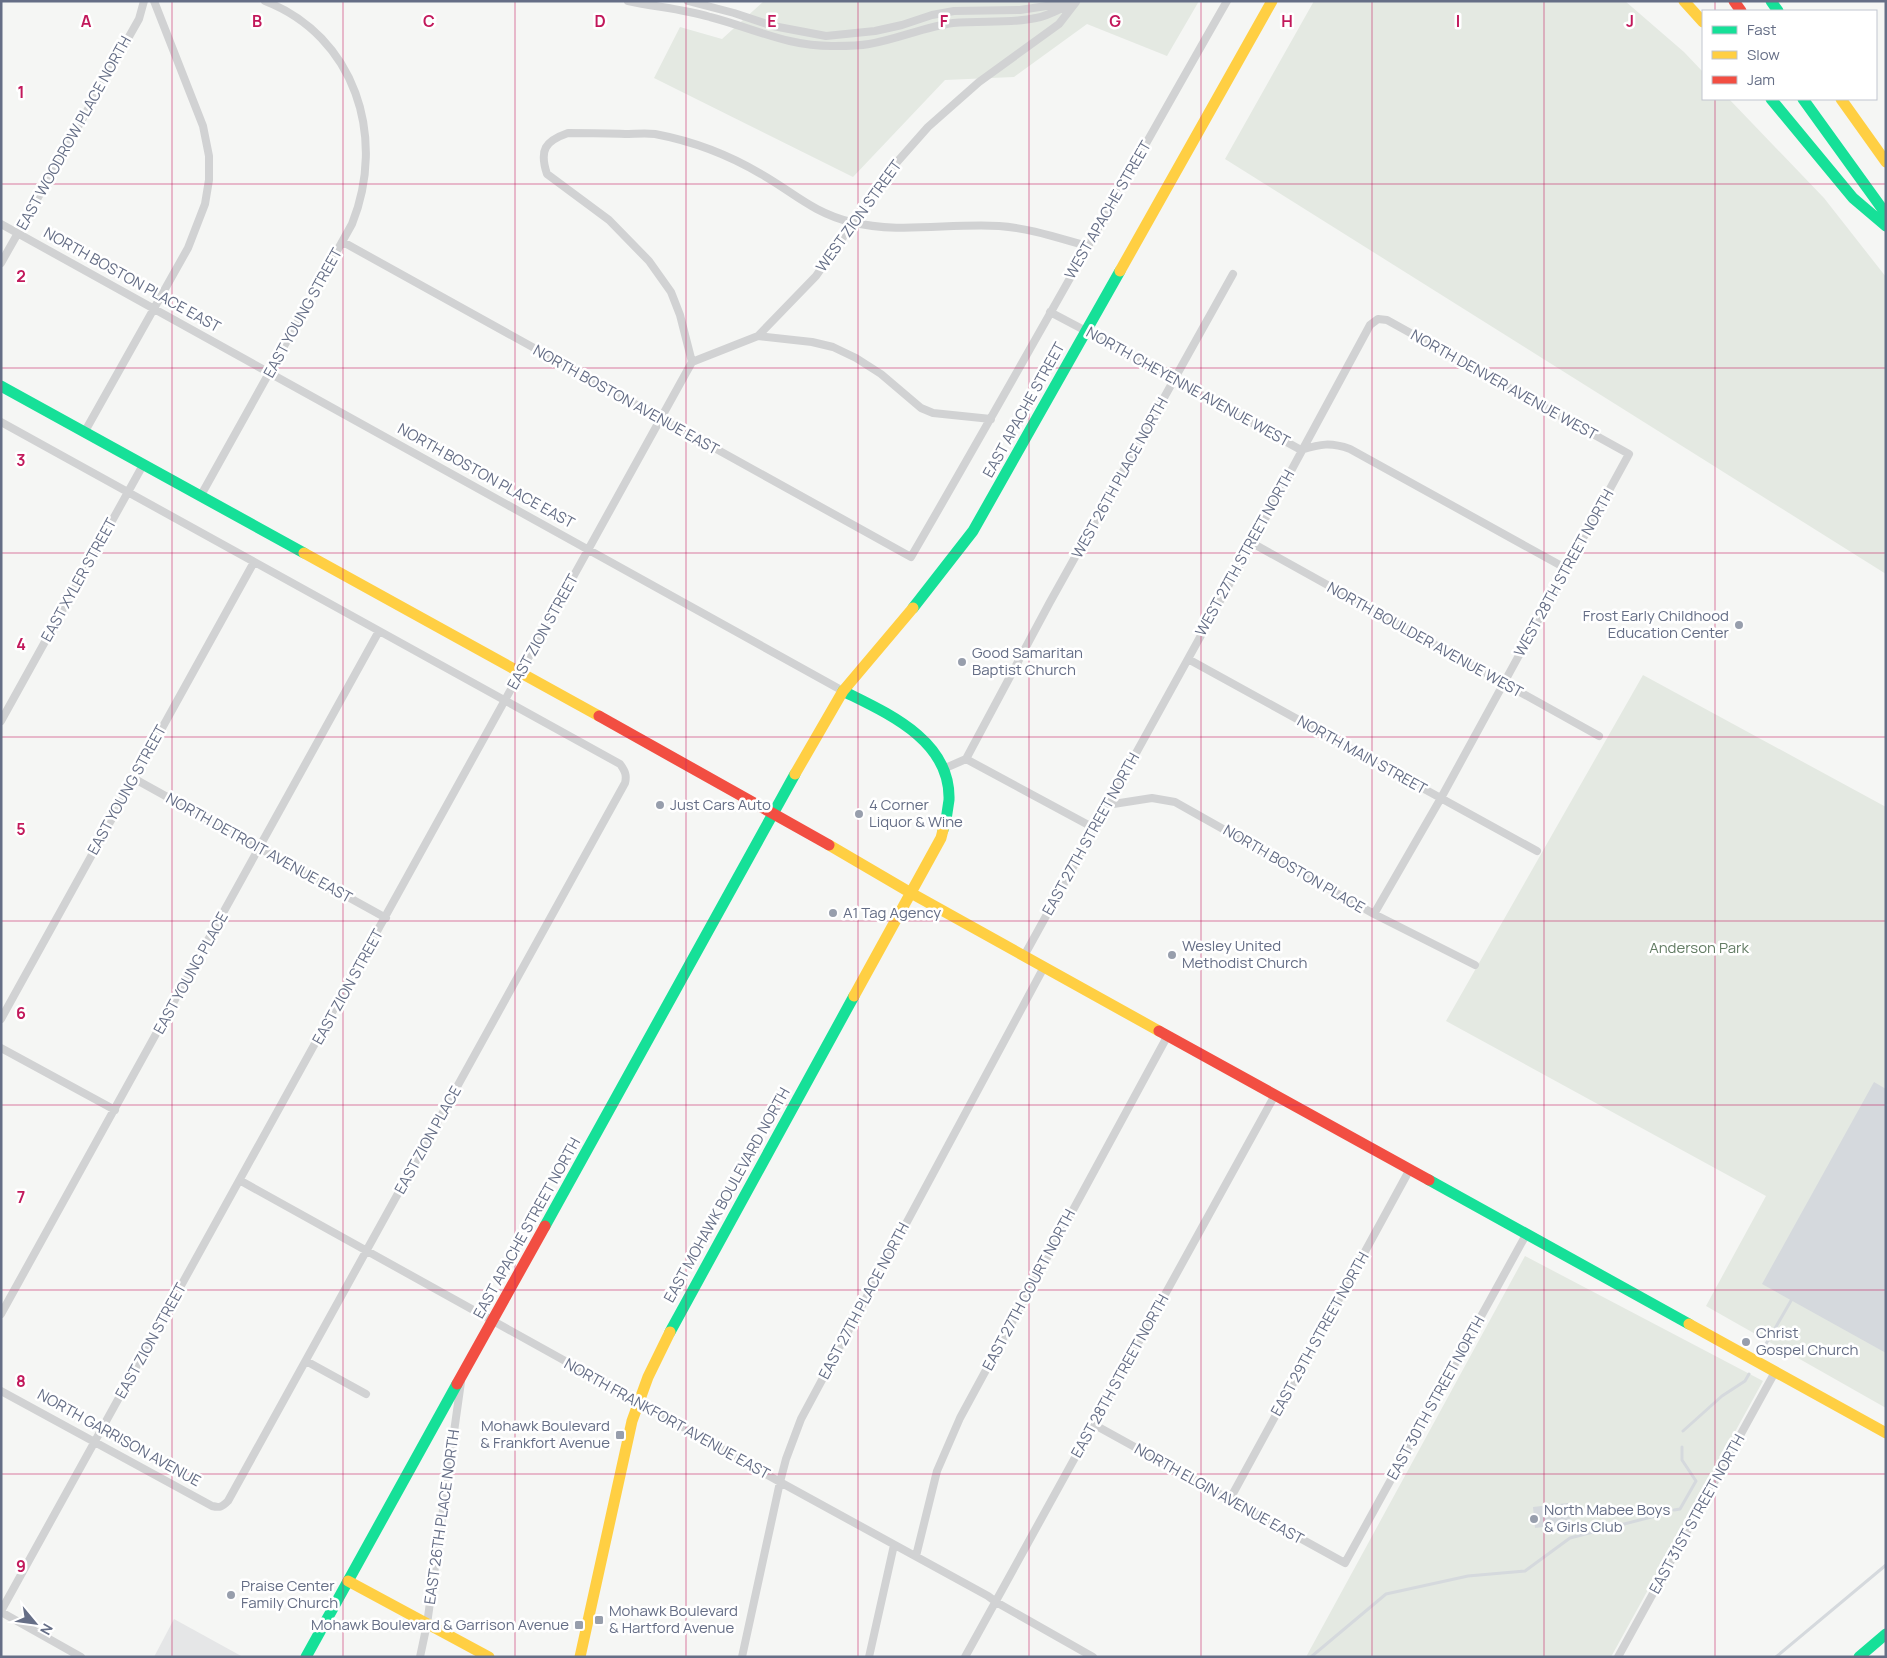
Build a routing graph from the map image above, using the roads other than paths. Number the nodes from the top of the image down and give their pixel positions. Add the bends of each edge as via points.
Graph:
1 (144, 1) edge
2 (154, 1) edge
3 (264, 1) edge
4 (628, 1) edge
5 (688, 1) edge
6 (1076, 1) edge
7 (1227, 1) edge
8 (1272, 1) edge
9 (1684, 1) edge
10 (1702, 21) edge
11 (1772, 100) edge
12 (1805, 100) edge
13 (1842, 100) edge
14 (1886, 162) edge
15 (1886, 214) edge
16 (854, 223) junction
17 (1, 224) edge
18 (1886, 226) edge
19 (18, 233) junction
20 (342, 242) junction
21 (1087, 246) junction
22 (1, 263) edge
23 (1233, 274) dead end
24 (154, 308) junction
25 (1050, 312) junction
26 (1378, 319) joint
27 (1086, 330) junction
28 (758, 336) junction
29 (692, 362) junction
30 (270, 373) junction
31 (1175, 380) junction
32 (1, 386) edge
33 (660, 419) junction
34 (991, 419) junction
35 (1, 423) edge
36 (84, 433) junction
37 (1302, 450) junction
38 (1629, 454) joint
39 (143, 465) junction
40 (128, 492) junction
41 (200, 497) junction
42 (1252, 543) junction
43 (588, 549) junction
44 (911, 557) joint
45 (254, 562) junction
46 (1567, 569) junction
47 (379, 631) junction
48 (1188, 659) junction
49 (520, 674) junction
50 (1504, 684) junction
51 (843, 691) junction
52 (505, 701) junction
53 (1158, 712) joint
54 (1, 721) edge
55 (1599, 736) dead end
56 (966, 759) junction
57 (943, 769) junction
58 (133, 778) junction
59 (1441, 798) junction
60 (1107, 804) junction
61 (774, 813) junction
62 (1094, 828) junction
63 (259, 849) junction
64 (1537, 851) dead end
65 (911, 893) junction
66 (1374, 914) junction
67 (386, 918) junction
68 (1024, 956) junction
69 (1475, 965) dead end
70 (1044, 967) junction
71 (1, 1018) edge
72 (1168, 1035) junction
73 (1, 1048) edge
74 (1275, 1095) junction
75 (115, 1110) junction
76 (1410, 1169) junction
77 (241, 1181) junction
78 (1527, 1233) junction
79 (367, 1250) junction
80 (1, 1314) edge
81 (492, 1321) junction
82 (306, 1361) junction
83 (1775, 1372) junction
84 (462, 1377) junction
85 (1, 1390) edge
86 (366, 1394) dead end
87 (639, 1402) junction
88 (1093, 1424) junction
89 (1886, 1433) edge
90 (96, 1442) junction
91 (780, 1482) junction
92 (1230, 1499) junction
93 (223, 1507) joint
94 (894, 1545) junction
95 (916, 1556) junction
96 (1345, 1563) joint
97 (348, 1581) junction
98 (996, 1602) junction
99 (1, 1612) edge
100 (427, 1624) junction
101 (1886, 1634) edge
102 (81, 1657) edge
103 (306, 1657) edge
104 (420, 1657) edge
105 (489, 1657) edge
106 (580, 1657) edge
107 (742, 1657) edge
108 (869, 1657) edge
109 (965, 1657) edge
110 (1093, 1657) edge
111 (1618, 1657) edge
112 (1859, 1657) edge

1 - 19 street, EAST WOODROW PLACE NORTH via 139,19
2 - 24 street via 203,126 209,156 205,204 198,224
3 - 20 street, EAST YOUNG STREET via 300,20 326,44 348,74 363,117 365,177 360,205
4 - 6 street via 710,16 769,37 833,46 867,45 933,26 1037,18
5 - 6 street via 773,26 826,36 902,26 954,11 1020,10
6 - 16 street, WEST ZION STREET via 1058,24 979,82 928,128 890,170
7 - 21 street, WEST APACHE STREET
8 - 27 main road, EAST APACHE STREET
9 - 10 main road
11 - 18 main road via 1853,198
12 - 15 main road
13 - 14 main road
16 - 21 street via 909,229 1000,226 1029,230
16 - 28 street, WEST ZION STREET via 816,276
16 - 29 street via 829,216 762,174 699,145 654,134 568,133 555,137 546,145 544,163 547,174 609,220 649,261 671,292
17 - 19 street, NORTH BOSTON PLACE EAST
19 - 22 street, EAST WOODROW PLACE NORTH
19 - 24 street, NORTH BOSTON PLACE EAST
20 - 30 street, EAST YOUNG STREET
20 - 33 street, NORTH BOSTON AVENUE EAST
21 - 25 street, WEST APACHE STREET
23 - 31 street, WEST 26TH PLACE NORTH
24 - 30 street, NORTH BOSTON PLACE EAST
24 - 36 street
25 - 27 street, NORTH CHEYENNE AVENUE WEST
25 - 34 street, WEST APACHE STREET
26 - 37 street, WEST 27TH STREET NORTH via 1370,325
26 - 38 street, NORTH DENVER AVENUE WEST via 1387,320
27 - 31 street, NORTH CHEYENNE AVENUE WEST
27 - 51 main road, EAST APACHE STREET via 973,531
28 - 29 street
28 - 34 street via 833,347 881,374 921,408 933,413
29 - 33 street, EAST ZION STREET
30 - 41 street, EAST YOUNG STREET
30 - 43 street, NORTH BOSTON PLACE EAST
31 - 37 street, NORTH CHEYENNE AVENUE WEST
31 - 56 street, WEST 26TH PLACE NORTH
32 - 36 main road
33 - 43 street, EAST ZION STREET
33 - 44 street, NORTH BOSTON AVENUE EAST
34 - 44 street, EAST APACHE STREET
35 - 40 street
36 - 39 main road
37 - 42 street, WEST 27TH STREET NORTH
37 - 46 street, NORTH CHEYENNE AVENUE WEST via 1332,443 1350,449
38 - 46 street, WEST 28TH STREET NORTH
39 - 40 street, EAST XYLER STREET
39 - 41 main road
40 - 45 street
40 - 54 street, EAST XYLER STREET
41 - 49 main road
42 - 48 street, WEST 27TH STREET NORTH
42 - 50 street, NORTH BOULDER AVENUE WEST
43 - 49 street, EAST ZION STREET
43 - 51 street, NORTH BOSTON PLACE EAST
45 - 47 street
45 - 58 street, EAST YOUNG STREET
46 - 50 street, WEST 28TH STREET NORTH
47 - 52 street
47 - 63 street, EAST YOUNG PLACE
48 - 53 street, WEST 27TH STREET NORTH
48 - 59 street, NORTH MAIN STREET
49 - 52 street, EAST ZION STREET
49 - 61 main road
50 - 55 street, NORTH BOULDER AVENUE WEST
50 - 59 street, WEST 28TH STREET NORTH
51 - 57 main road, NORTH BOSTON PLACE EAST via 907,725 922,737
51 - 61 main road, EAST APACHE STREET
52 - 67 street, EAST ZION STREET
52 - 79 street, EAST ZION PLACE via 620,764 627,778
53 - 60 street, EAST 27TH STREET NORTH
56 - 57 street
56 - 62 street
57 - 65 main road, EAST MOHAWK BOULEVARD NORTH via 949,796 947,816 941,838
58 - 63 street, NORTH DETROIT AVENUE EAST
58 - 71 street, EAST YOUNG STREET
59 - 64 street, NORTH MAIN STREET
59 - 66 street
60 - 62 street, EAST 27TH STREET NORTH
60 - 66 street, NORTH BOSTON PLACE via 1152,798 1175,802
61 - 65 main road
61 - 81 main road, EAST APACHE STREET NORTH
62 - 68 street, EAST 27TH STREET NORTH
63 - 67 street, NORTH DETROIT AVENUE EAST
63 - 75 street, EAST YOUNG PLACE
65 - 68 main road
65 - 87 main road, EAST MOHAWK BOULEVARD NORTH via 672,1328
66 - 69 street, NORTH BOSTON PLACE
67 - 77 street, EAST ZION STREET
68 - 70 main road
70 - 72 main road
70 - 91 street, EAST 27TH PLACE NORTH via 801,1420
72 - 74 main road
72 - 95 street, EAST 27TH COURT NORTH via 960,1418 937,1471
73 - 75 street
74 - 76 main road
74 - 88 street, EAST 28TH STREET NORTH
75 - 80 street, EAST YOUNG PLACE
76 - 78 main road
76 - 92 street, EAST 29TH STREET NORTH
77 - 79 street, NORTH FRANKFORT AVENUE EAST
77 - 90 street, EAST ZION STREET
78 - 83 main road
78 - 96 street, EAST 30TH STREET NORTH
79 - 81 street, NORTH FRANKFORT AVENUE EAST
79 - 82 street, EAST ZION PLACE
81 - 84 main road, EAST APACHE STREET NORTH
81 - 87 street, NORTH FRANKFORT AVENUE EAST
82 - 86 street
82 - 93 street, EAST ZION PLACE
83 - 89 main road
83 - 111 street, EAST 31ST STREET NORTH
84 - 97 main road, EAST APACHE STREET NORTH
84 - 100 street, EAST 26TH PLACE NORTH
85 - 90 street, NORTH GARRISON AVENUE
87 - 91 street, NORTH FRANKFORT AVENUE EAST
87 - 106 main road, EAST MOHAWK BOULEVARD NORTH via 626,1446
88 - 92 street, NORTH ELGIN AVENUE EAST
88 - 98 street, EAST 28TH STREET NORTH
90 - 93 street, NORTH GARRISON AVENUE via 212,1506
90 - 99 street, EAST ZION STREET
91 - 94 street, NORTH FRANKFORT AVENUE EAST
91 - 107 street, EAST 27TH PLACE NORTH
92 - 96 street, NORTH ELGIN AVENUE EAST
94 - 95 street, NORTH FRANKFORT AVENUE EAST
94 - 108 street
95 - 98 street, NORTH FRANKFORT AVENUE EAST
97 - 100 main road
97 - 103 main road, EAST APACHE STREET NORTH
98 - 109 street, EAST 28TH STREET NORTH
98 - 110 street, NORTH FRANKFORT AVENUE EAST
99 - 102 street
100 - 104 street, EAST 26TH PLACE NORTH
100 - 105 main road
101 - 112 main road

